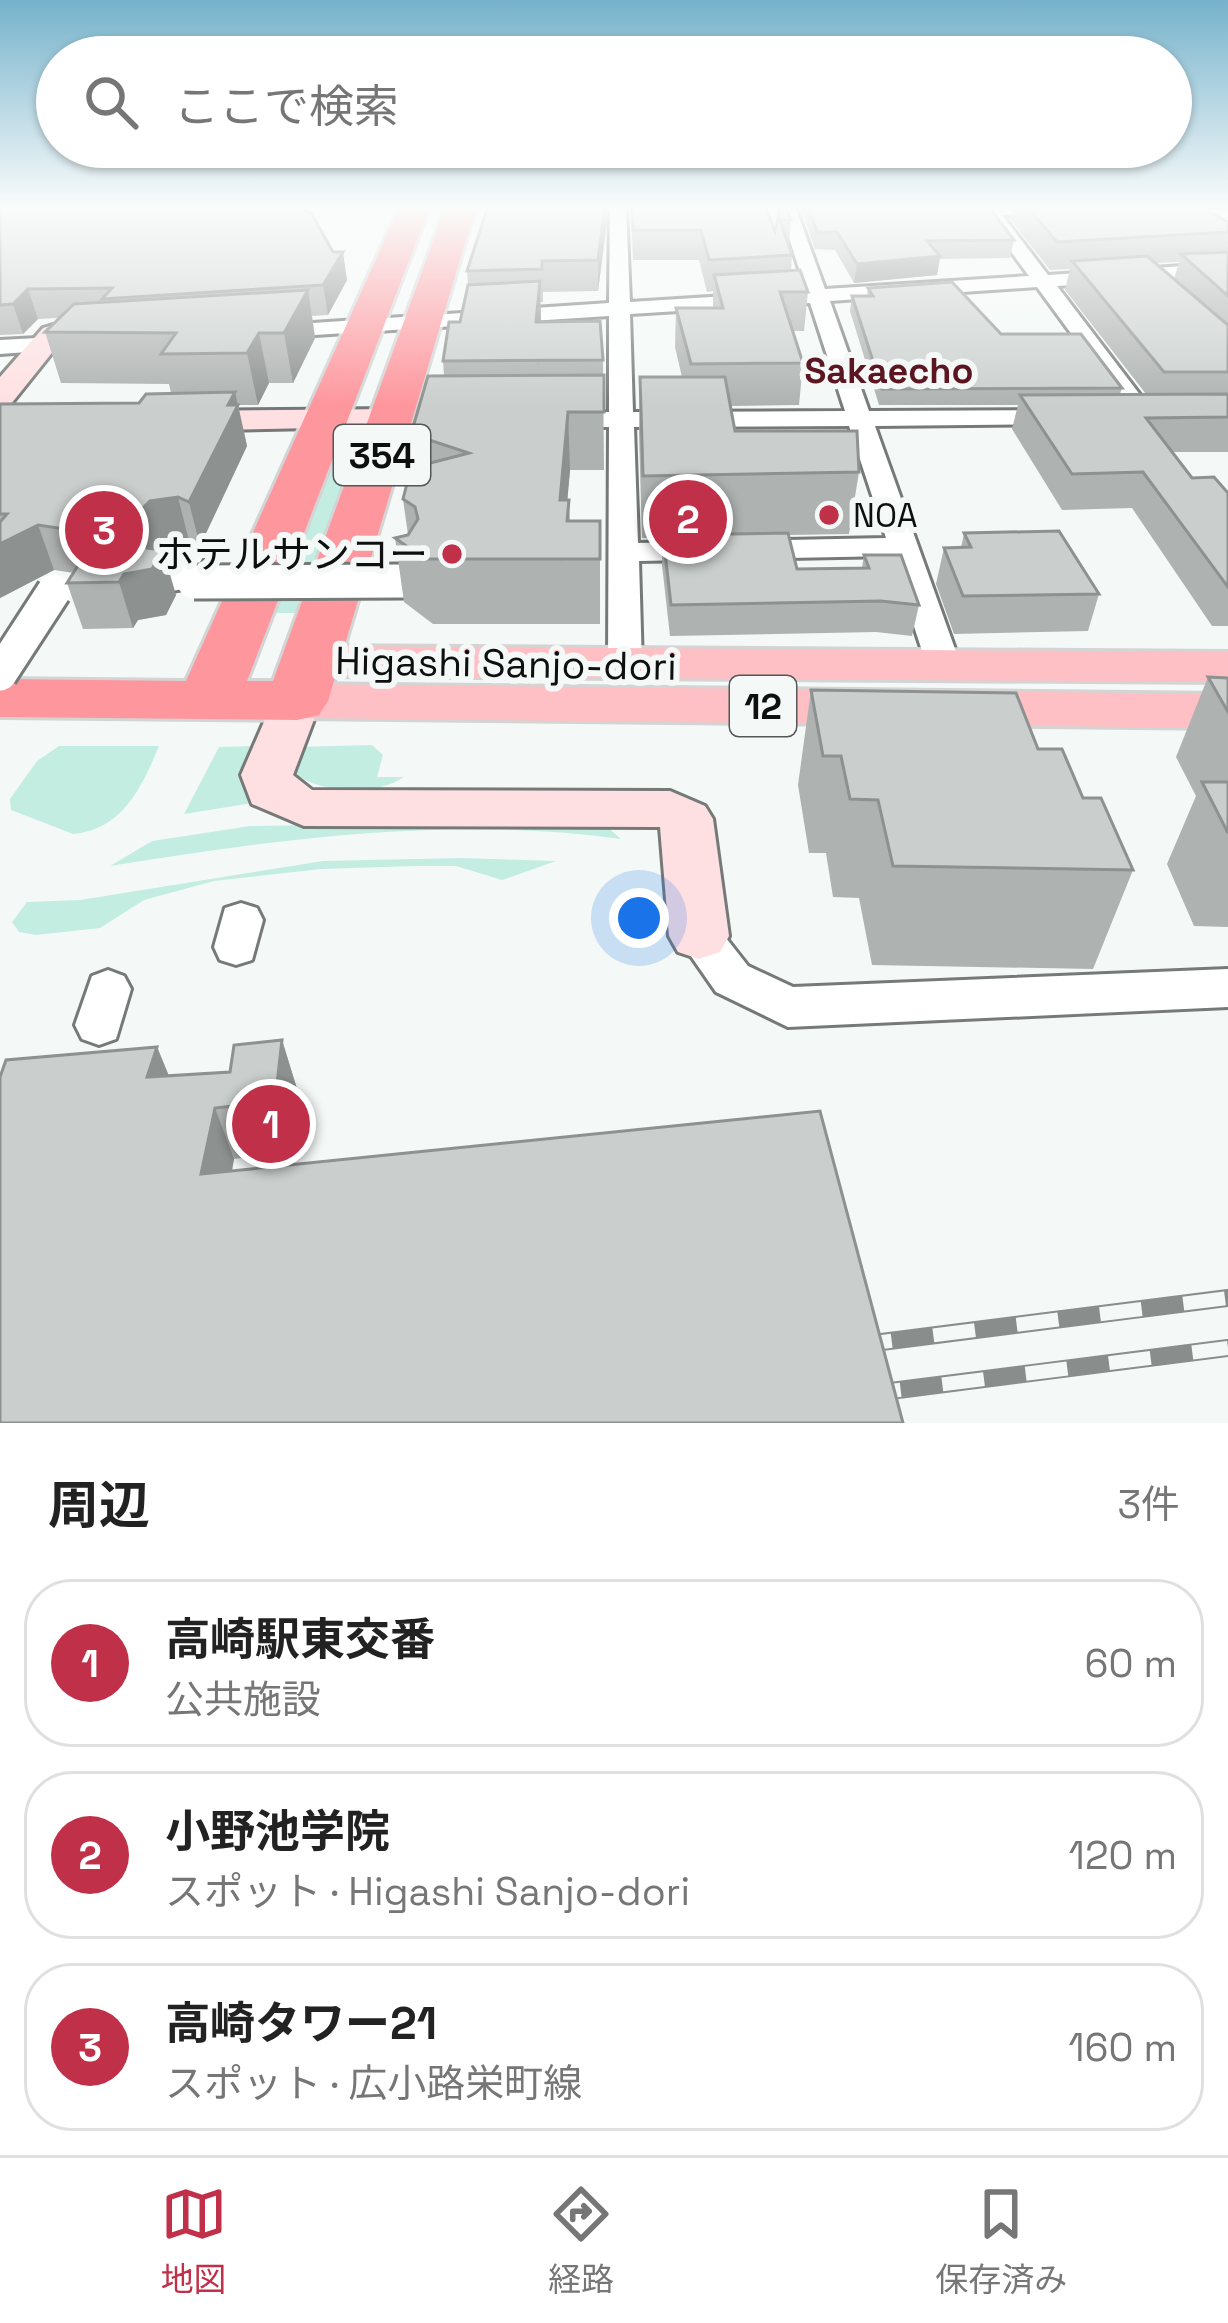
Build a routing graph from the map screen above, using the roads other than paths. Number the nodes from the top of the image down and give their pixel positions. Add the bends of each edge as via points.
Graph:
1 (387, 272) edge
2 (441, 272) edge
3 (617, 272) edge
4 (811, 272) edge
5 (1035, 272) edge
6 (1086, 272) edge
7 (1209, 272) edge
8 (1038, 277) junction
9 (818, 292) junction
10 (617, 306) junction
11 (428, 318) junction
12 (366, 321) junction
13 (237, 328) edge
14 (97, 336) edge
15 (0, 337) edge
16 (51, 339) junction
17 (0, 347) edge
18 (8, 413) edge
19 (404, 419) junction
20 (862, 419) junction
21 (323, 420) junction
22 (526, 420) edge
23 (619, 420) junction
24 (142, 421) edge
25 (904, 547) junction
26 (622, 552) junction
27 (180, 573) dead end
28 (405, 581) edge
29 (54, 591) dead end
30 (943, 663) junction
31 (0, 664) edge
32 (625, 666) junction
33 (1228, 667) edge
34 (0, 674) edge
35 (218, 681) junction
36 (304, 681) junction
37 (0, 698) edge
38 (1228, 711) edge
39 (698, 937) joint
40 (1228, 988) edge

1 - 12 highway, 354
2 - 11 highway, 354
3 - 10 street
4 - 9 street
5 - 8 street
6 - 8 street
7 - 8 street via 1154,282
8 - 9 street
8 - 20 street via 1132,417
9 - 10 street
9 - 20 street
10 - 11 street
10 - 23 street
11 - 12 street
11 - 19 highway, 354
12 - 13 street
12 - 21 highway, 354
14 - 16 street
15 - 16 street
16 - 17 street
16 - 18 street
19 - 21 street
19 - 36 highway, 354
20 - 23 street
20 - 25 street
21 - 24 street
21 - 35 highway, 354
22 - 23 street
23 - 26 street
25 - 26 street
25 - 30 street
26 - 32 street
27 - 28 street, bridge
29 - 34 street, bridge
30 - 32 main road, Higashi Sanjo-dori / 12
30 - 33 main road, Higashi Sanjo-dori / 12
31 - 35 highway, Higashi Sanjo-dori via 144,667
32 - 36 main road, Higashi Sanjo-dori / 12
35 - 36 highway, Higashi Sanjo-dori
35 - 37 highway, Higashi Sanjo-dori
36 - 38 main road, Higashi Sanjo-dori / 12
36 - 39 street via 268,775 270,791 304,808 670,809 686,819
39 - 40 street via 732,979 788,1007

